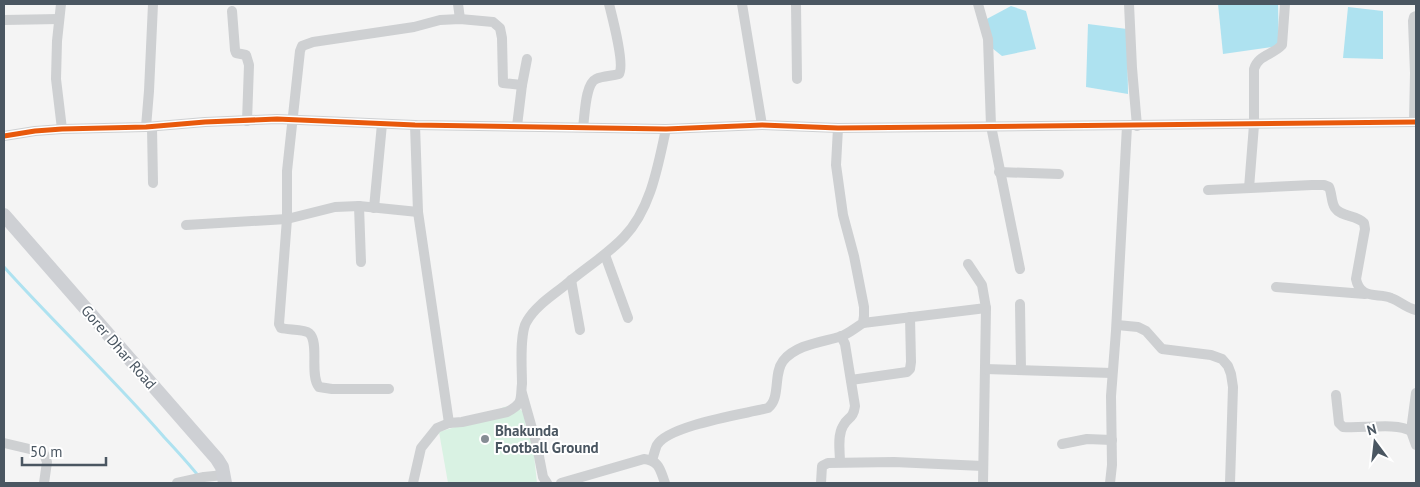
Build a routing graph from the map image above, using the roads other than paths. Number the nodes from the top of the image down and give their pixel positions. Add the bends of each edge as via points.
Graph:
1 (61, 4) edge
2 (153, 4) edge
3 (458, 4) edge
4 (609, 4) edge
5 (742, 4) edge
6 (796, 4) edge
7 (978, 4) edge
8 (1129, 4) edge
9 (1284, 4) edge
10 (232, 11) dead end
11 (1416, 16) edge
12 (59, 19) junction
13 (460, 19) junction
14 (4, 20) edge
15 (527, 59) dead end
16 (797, 79) dead end
17 (522, 85) junction
18 (293, 119) junction
19 (247, 121) junction
20 (1415, 122) edge
21 (382, 124) junction
22 (415, 125) junction
23 (762, 125) junction
24 (1254, 125) junction
25 (517, 126) junction
26 (991, 126) junction
27 (1132, 126) junction
28 (149, 127) junction
29 (583, 127) junction
30 (838, 128) junction
31 (62, 129) junction
32 (666, 129) junction
33 (4, 136) edge
34 (1000, 172) junction
35 (1059, 174) dead end
36 (153, 182) dead end
37 (1249, 188) junction
38 (1208, 190) dead end
39 (359, 206) junction
40 (374, 208) junction
41 (418, 212) junction
42 (4, 216) edge
43 (287, 219) junction
44 (186, 225) dead end
45 (605, 255) junction
46 (361, 262) dead end
47 (968, 264) dead end
48 (1020, 270) dead end
49 (571, 280) junction
50 (1276, 287) dead end
51 (1365, 294) junction
52 (1020, 304) dead end
53 (986, 308) junction
54 (1416, 310) edge
55 (910, 317) junction
56 (628, 318) dead end
57 (863, 323) junction
58 (1117, 325) junction
59 (580, 330) dead end
60 (841, 336) junction
61 (985, 369) junction
62 (1021, 370) junction
63 (1112, 373) junction
64 (851, 380) junction
65 (389, 389) dead end
66 (521, 392) junction
67 (1416, 393) edge
68 (1336, 395) dead end
69 (449, 423) junction
70 (1411, 431) junction
71 (1112, 440) junction
72 (4, 443) edge
73 (1062, 444) dead end
74 (1416, 445) edge
75 (652, 460) junction
76 (840, 462) junction
77 (983, 466) junction
78 (225, 479) edge
79 (44, 483) edge
80 (177, 483) edge
81 (413, 483) edge
82 (547, 483) edge
83 (561, 483) edge
84 (665, 483) edge
85 (820, 483) edge
86 (983, 483) edge
87 (1110, 483) edge
88 (1230, 483) edge

1 - 12 street
2 - 28 street
3 - 13 street
4 - 29 street via 621,72 596,79 589,86
5 - 23 street
6 - 16 street
7 - 26 street via 988,39
8 - 27 street
9 - 24 street via 1282,46 1255,63
10 - 19 street via 234,50 246,55 249,65
11 - 20 street via 1412,21
12 - 14 street
12 - 31 street via 56,79
13 - 17 street via 493,22 500,28 503,83
13 - 18 street via 302,46
15 - 17 street
17 - 25 street
18 - 19 street
18 - 21 street
18 - 43 street via 287,171
19 - 28 street
20 - 24 street
21 - 22 street
21 - 40 street
22 - 25 street
22 - 41 street
23 - 30 street
23 - 32 street
24 - 27 street
24 - 37 street
25 - 29 street
26 - 27 street
26 - 30 street
26 - 34 street
27 - 58 street
28 - 31 street
28 - 36 street
29 - 32 street
30 - 57 street via 836,165 843,215 864,307
31 - 33 street
32 - 45 street via 643,211 638,221
34 - 35 street
34 - 48 street
37 - 38 street
37 - 51 street via 1329,187 1335,208 1364,223 1356,279
39 - 40 street
39 - 43 street via 335,207
39 - 46 street
40 - 41 street
41 - 69 street
42 - 78 street, Gorer Dhar Road via 217,460
43 - 44 street
43 - 65 street via 281,328 310,334 315,380 319,387
45 - 49 street
45 - 56 street
47 - 53 street via 982,285
49 - 59 street
49 - 66 street via 525,323
50 - 51 street
51 - 54 street via 1390,297
52 - 62 street
53 - 55 street
53 - 61 street
55 - 57 street
55 - 64 street via 910,369
57 - 60 street
58 - 63 street
58 - 88 street via 1146,331 1162,349 1211,355 1222,359 1228,366 1233,388
60 - 64 street
60 - 75 street via 810,344 788,356 777,374 774,398 768,408 673,433 657,445
61 - 62 street
61 - 77 street
62 - 63 street
63 - 71 street
64 - 76 street via 855,406 853,416 841,432
66 - 69 street via 519,403 507,412
66 - 82 street
67 - 70 street
68 - 70 street via 1339,423 1343,427 1390,426
69 - 81 street via 437,428 420,448
70 - 74 street
71 - 73 street via 1087,439
71 - 87 street
72 - 79 street via 44,454 47,462
75 - 83 street via 644,459
75 - 84 street
76 - 77 street
76 - 85 street via 822,466
77 - 86 street
78 - 80 street via 204,477

